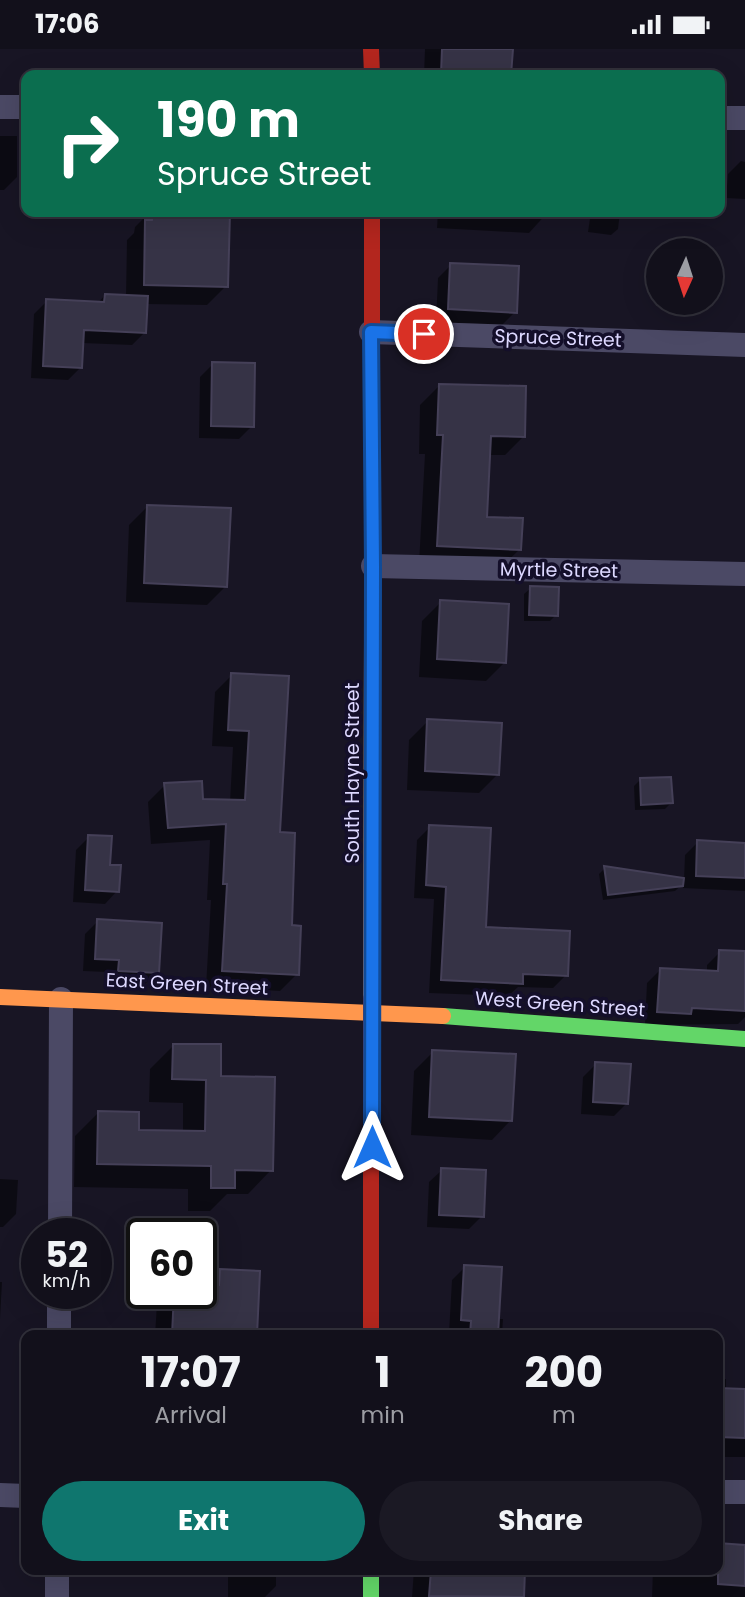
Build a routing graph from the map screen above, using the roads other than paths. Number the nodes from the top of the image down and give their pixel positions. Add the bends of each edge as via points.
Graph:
1 (371, 49) edge
2 (372, 70) edge
3 (0, 107) edge
4 (21, 107) edge
5 (725, 118) edge
6 (745, 118) edge
7 (372, 217) edge
8 (371, 332) junction
9 (745, 345) edge
10 (373, 566) junction
11 (745, 574) edge
12 (0, 997) edge
13 (61, 999) junction
14 (372, 1012) junction
15 (745, 1039) edge
16 (60, 1218) edge
17 (59, 1309) edge
18 (59, 1330) edge
19 (371, 1330) edge
20 (723, 1492) edge
21 (745, 1492) edge
22 (0, 1496) edge
23 (21, 1496) edge
24 (57, 1575) edge
25 (371, 1575) edge
26 (57, 1597) edge
27 (370, 1597) edge

1 - 2 main road
3 - 4 street
5 - 6 street
7 - 8 main road, South Hayne Street
8 - 9 street, Spruce Street
8 - 10 main road, South Hayne Street
10 - 11 street, Myrtle Street
10 - 14 main road, South Hayne Street
12 - 13 main road, East Green Street
13 - 14 main road, East Green Street
13 - 16 street
14 - 15 main road, West Green Street
14 - 19 main road, South Hayne Street
17 - 18 street
20 - 21 street
22 - 23 street
24 - 26 street
25 - 27 main road

